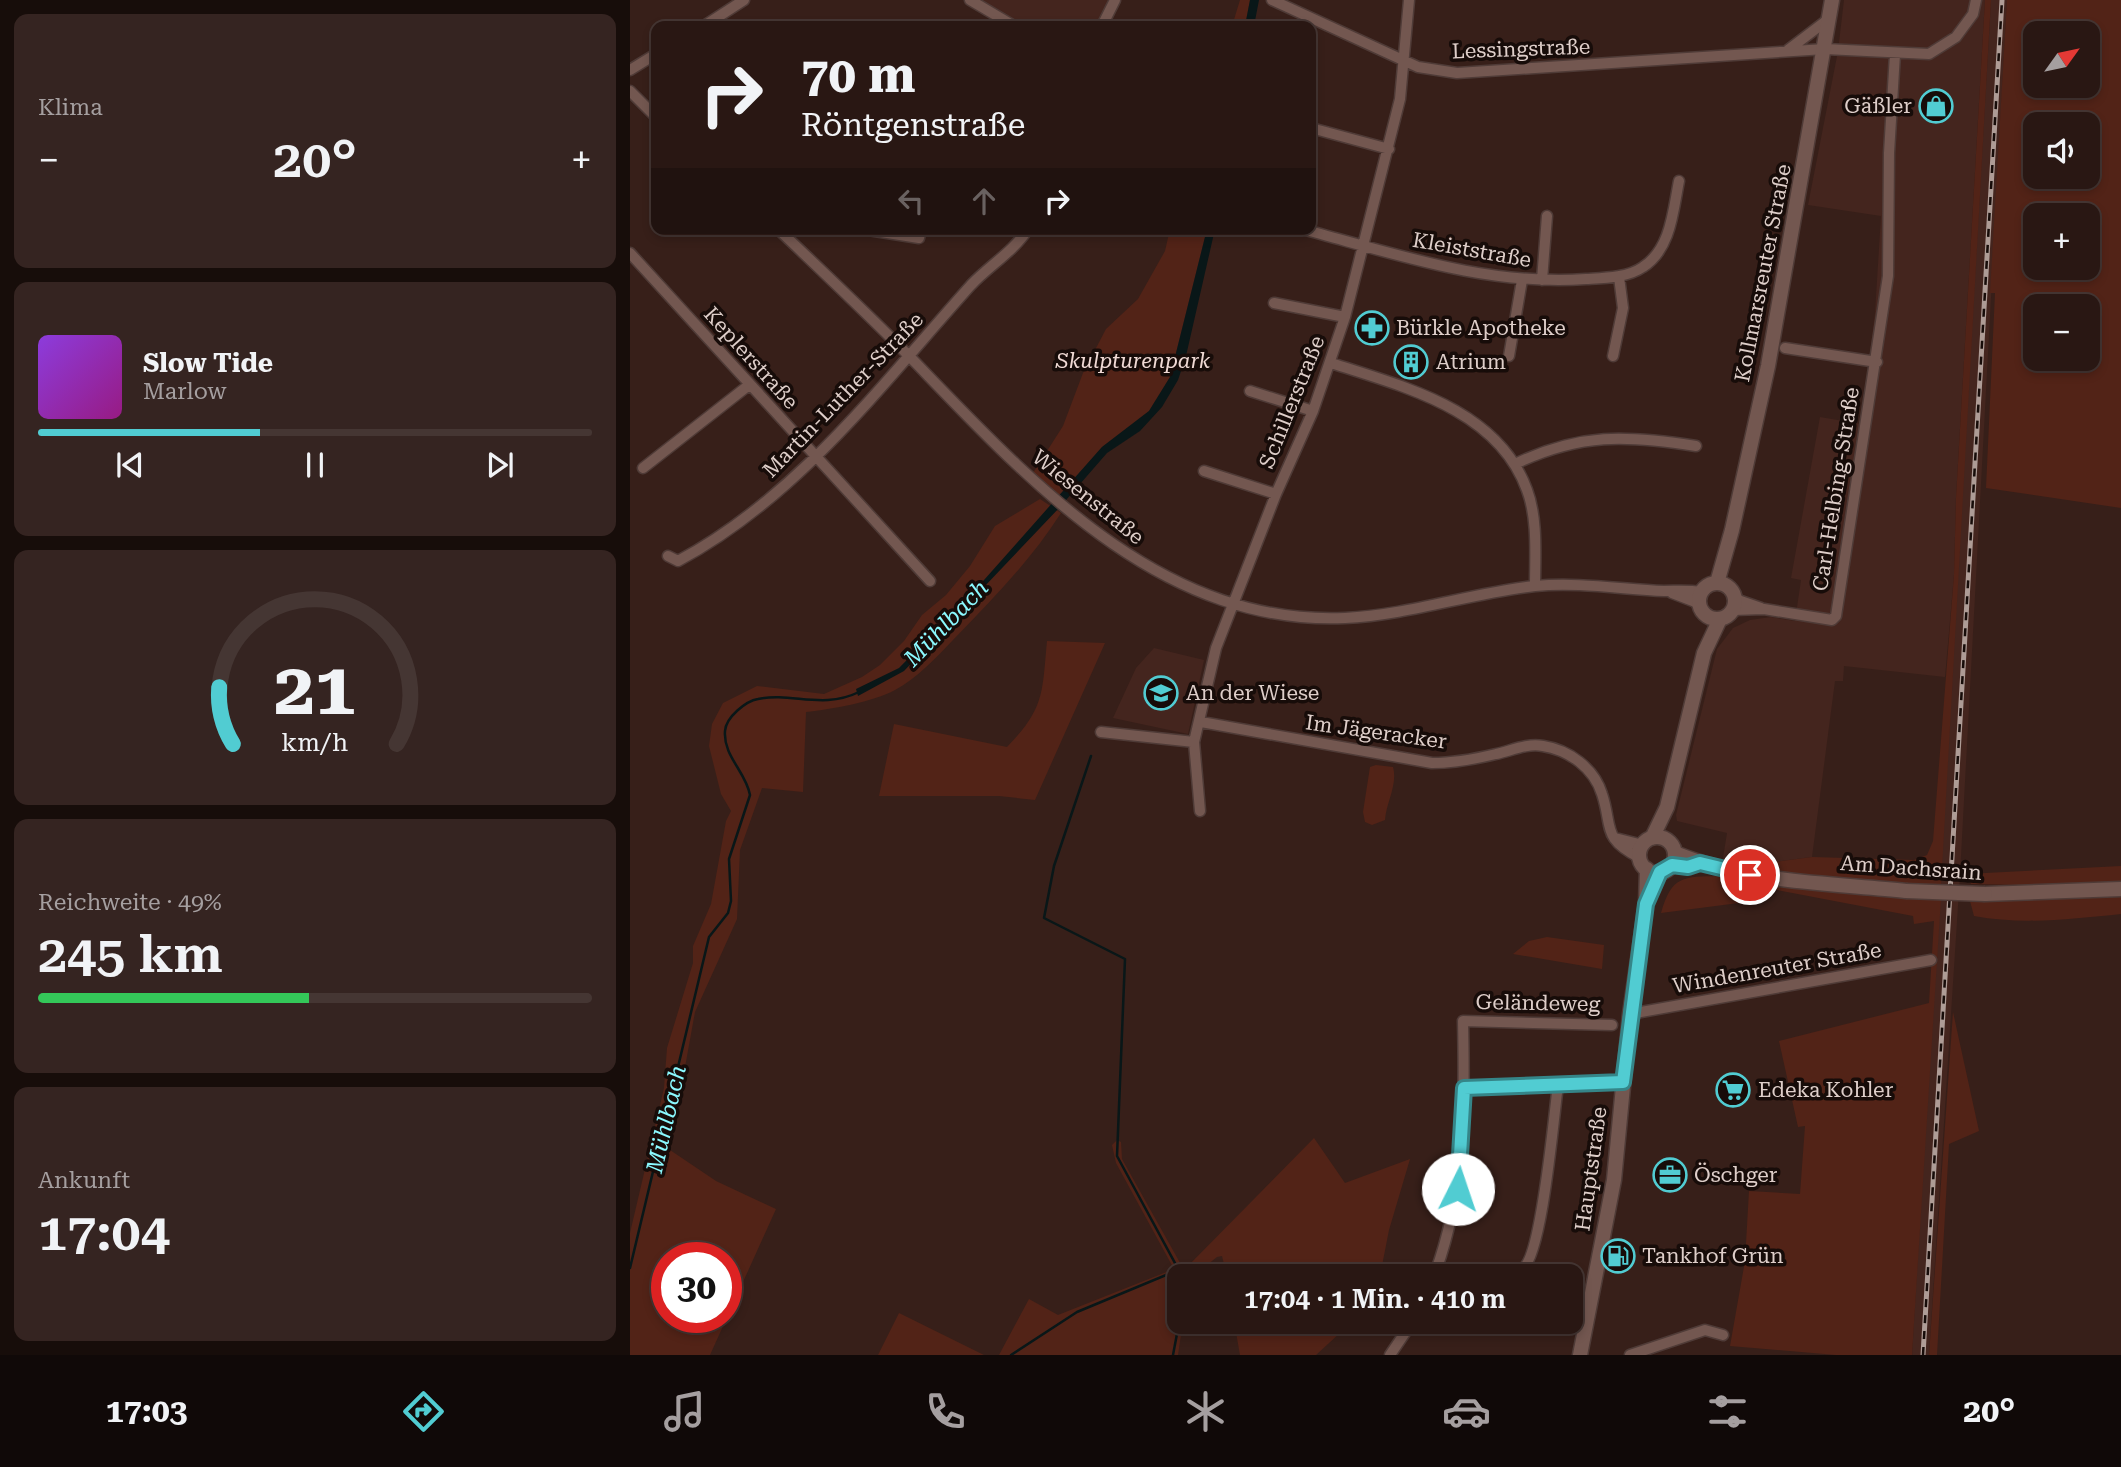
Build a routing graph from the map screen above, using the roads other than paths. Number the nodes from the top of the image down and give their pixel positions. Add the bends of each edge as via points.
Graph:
1 (744, 0) edge
2 (970, 0) edge
3 (1115, 0) edge
4 (1272, 0) edge
5 (1409, 0) edge
6 (1832, 0) edge
7 (1976, 0) edge
8 (1830, 18) junction
9 (712, 21) edge
10 (1006, 21) edge
11 (1104, 21) edge
12 (1825, 49) junction
13 (1786, 52) junction
14 (1895, 54) junction
15 (651, 57) edge
16 (1402, 61) junction
17 (630, 69) edge
18 (630, 90) edge
19 (651, 112) edge
20 (1316, 129) edge
21 (1389, 149) junction
22 (1679, 181) dead end
23 (1547, 216) dead end
24 (1316, 233) edge
25 (784, 235) edge
26 (901, 235) edge
27 (920, 235) edge
28 (1022, 235) edge
29 (1365, 246) junction
30 (630, 253) edge
31 (1619, 277) junction
32 (1522, 280) junction
33 (1542, 280) junction
34 (1274, 303) dead end
35 (1345, 317) junction
36 (1785, 348) dead end
37 (1508, 356) dead end
38 (1612, 356) dead end
39 (909, 357) junction
40 (1877, 362) junction
41 (1331, 363) junction
42 (750, 385) junction
43 (1250, 391) dead end
44 (1313, 411) junction
45 (1696, 446) dead end
46 (816, 457) junction
47 (1515, 464) junction
48 (643, 468) dead end
49 (1204, 471) dead end
50 (1276, 494) junction
51 (668, 556) dead end
52 (930, 581) dead end
53 (1721, 584) junction
54 (1535, 586) junction
55 (1700, 598) junction
56 (1232, 604) junction
57 (1734, 605) junction
58 (1714, 618) junction
59 (1201, 722) junction
60 (1101, 732) dead end
61 (1194, 742) junction
62 (1200, 811) dead end
63 (1657, 855) junction
64 (2121, 889) edge
65 (1931, 960) dead end
66 (1630, 1014) junction
67 (1612, 1025) dead end
68 (1623, 1082) junction
69 (1558, 1085) junction
70 (1464, 1088) junction
71 (1439, 1264) edge
72 (1527, 1264) edge
73 (1404, 1334) edge
74 (1723, 1335) dead end
75 (1390, 1355) edge
76 (1580, 1355) edge
77 (1630, 1355) edge

1 - 9 street
2 - 10 street
3 - 11 street
4 - 16 street, Lessingstraße
5 - 16 street, Schillerstraße
6 - 8 main road, Kollmarsreuter Straße
7 - 14 street via 1973,14 1947,44 1929,54
8 - 12 main road, Kollmarsreuter Straße
8 - 13 street
12 - 13 street, Lessingstraße
12 - 14 street
12 - 53 main road, Kollmarsreuter Straße via 1768,366
13 - 16 street, Lessingstraße via 1457,73
14 - 40 street, Carl-Helbing-Straße via 1888,276
15 - 17 street
16 - 21 street, Schillerstraße via 1400,99
18 - 19 street
20 - 21 street
21 - 29 street, Schillerstraße
22 - 31 street, Kleiststraße via 1668,237 1642,269
23 - 33 street
24 - 29 street, Kleiststraße
25 - 39 street, Wiesenstraße
26 - 27 street
28 - 39 street, Martin-Luther-Straße
29 - 32 street, Kleiststraße via 1444,268
29 - 35 street, Schillerstraße
30 - 42 street, Keplerstraße
31 - 33 street, Kleiststraße
31 - 38 street via 1623,308
32 - 33 street, Kleiststraße
32 - 37 street
34 - 35 street
35 - 41 street, Schillerstraße
36 - 40 street, Carl-Helbing-Straße
39 - 46 street, Martin-Luther-Straße
39 - 56 street, Wiesenstraße via 995,444 1123,553 1171,580
40 - 57 street, Carl-Helbing-Straße via 1836,615 1832,620
41 - 44 street, Schillerstraße
41 - 47 street via 1418,391 1451,407
42 - 46 street, Keplerstraße
42 - 48 street
43 - 44 street
44 - 50 street, Schillerstraße
45 - 47 street via 1634,437 1591,440 1550,447
46 - 51 street, Martin-Luther-Straße via 716,541 678,561
46 - 52 street, Keplerstraße
47 - 54 street via 1530,500
49 - 50 street
50 - 56 street, Schillerstraße
53 - 55 main road via 1707,585
53 - 57 main road
54 - 55 street, Wiesenstraße via 1610,585
54 - 56 street, Wiesenstraße via 1342,618 1299,618
55 - 58 main road
56 - 59 street, Schillerstraße via 1216,648
57 - 58 main road
58 - 63 main road
59 - 61 street, Schillerstraße
59 - 63 street, Im Jägeracker via 1432,763 1541,745 1574,757 1588,771 1603,795 1608,827 1615,838
60 - 61 street
61 - 62 street, Schillerstraße
63 - 64 main road, Am Dachsrain, bridge via 1688,867 1700,863 1750,875 1906,891 1985,894
63 - 66 main road, Hauptstraße
65 - 66 street, Windenreuter Straße
66 - 68 main road, Hauptstraße
67 - 70 street, Geländeweg via 1462,1021
68 - 69 street
68 - 76 main road, Hauptstraße via 1614,1180
69 - 70 street
69 - 72 street via 1543,1201
70 - 71 street via 1458,1189 1450,1234
73 - 75 street
74 - 77 street via 1705,1330

